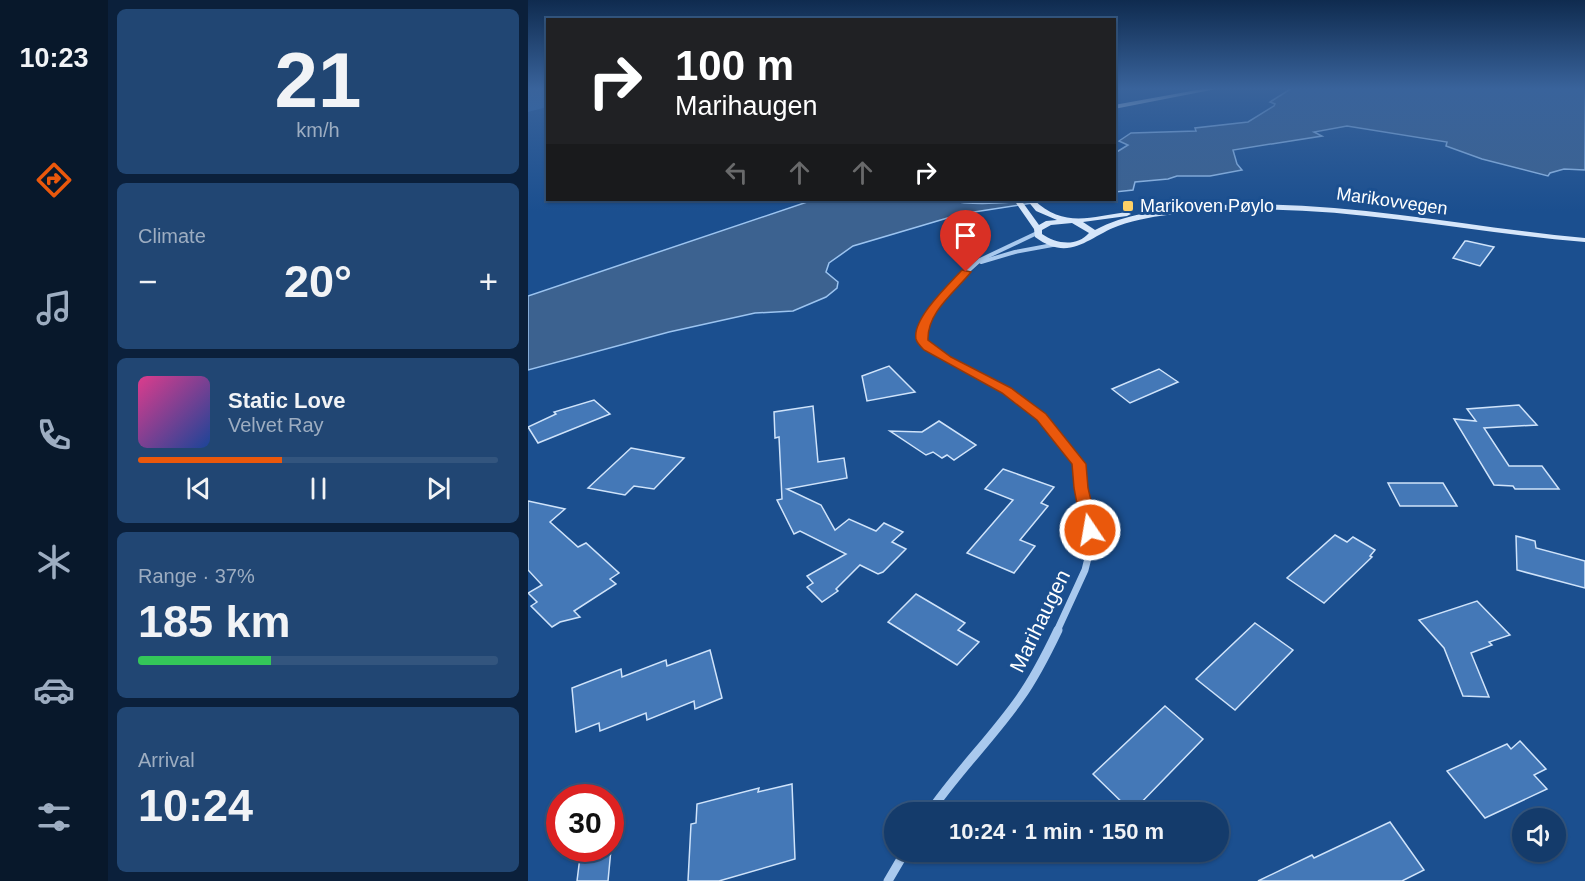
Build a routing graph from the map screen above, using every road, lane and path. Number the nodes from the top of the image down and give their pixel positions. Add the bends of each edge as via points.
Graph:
1 (1019, 201) edge
2 (1031, 201) edge
3 (1194, 208) junction
4 (1069, 221) junction
5 (1037, 228) junction
6 (1092, 235) junction
7 (1585, 240) edge
8 (1058, 244) junction
9 (980, 262) junction
10 (937, 802) edge
11 (899, 862) edge
12 (888, 881) edge

1 - 5 main road
2 - 4 main road via 1039,209
3 - 4 main road, Marikovvegen via 1184,206
3 - 6 main road, Marikovvegen via 1120,221
3 - 7 main road, Marikovvegen via 1330,207
4 - 5 main road, Marikovvegen
4 - 6 main road via 1087,226
5 - 8 main road via 1042,239
5 - 9 street, Marihaugen
6 - 8 main road, Marikovvegen via 1078,243
8 - 9 street, Marihaugen
9 - 10 street, Marihaugen via 944,295 922,331 922,341 1035,410 1060,439 1079,464 1090,550 1060,630 1042,662 1020,698
11 - 12 street

